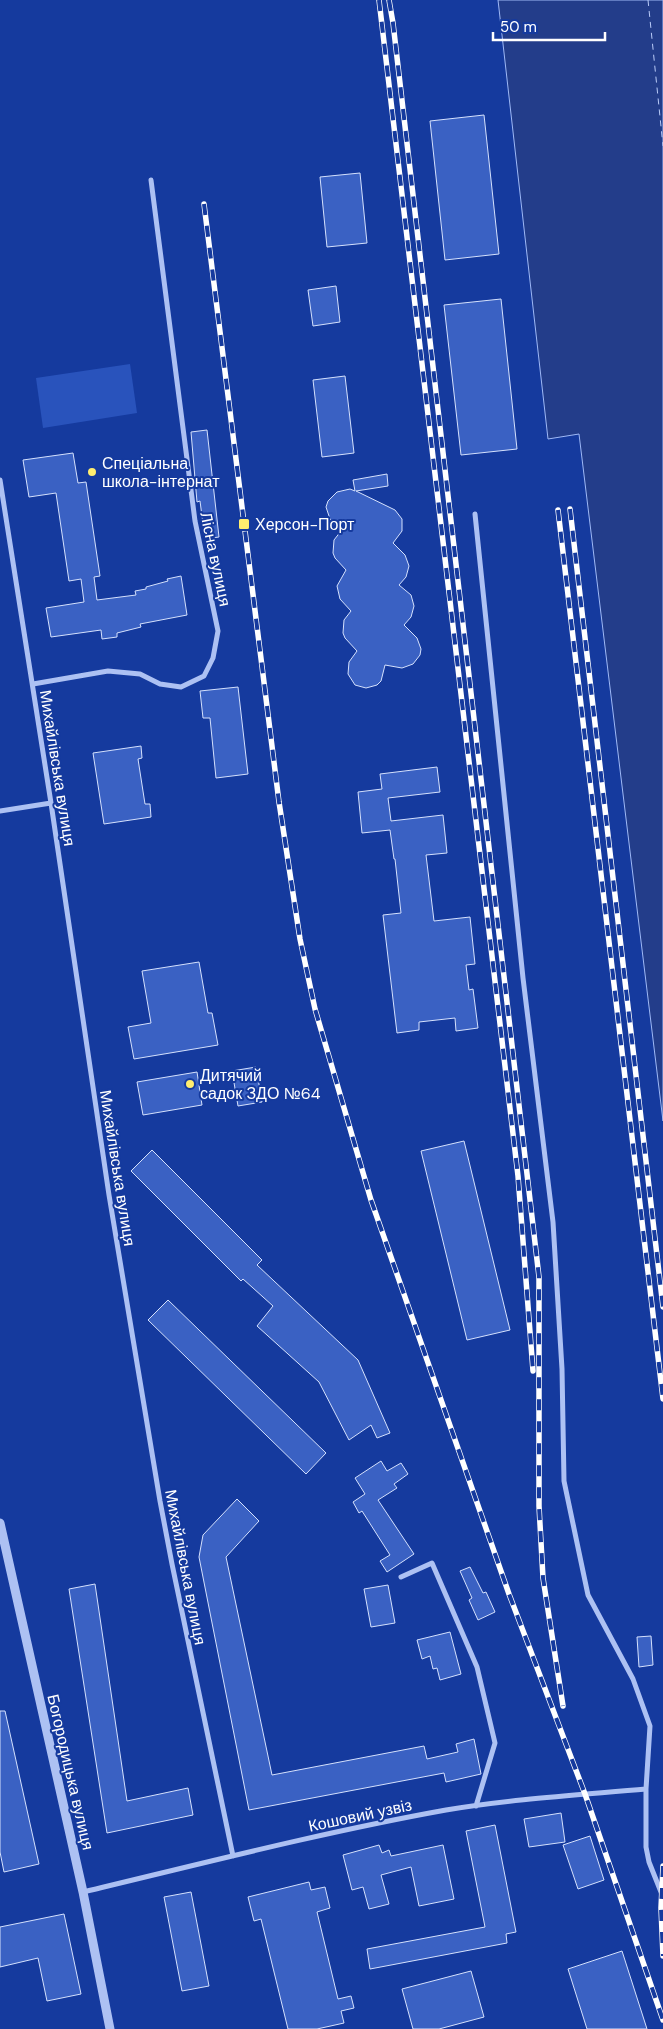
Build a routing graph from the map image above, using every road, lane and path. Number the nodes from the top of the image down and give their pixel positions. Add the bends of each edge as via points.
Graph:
1 (151, 180) dead end
2 (0, 480) edge
3 (474, 514) dead end
4 (32, 684) junction
5 (51, 803) junction
6 (0, 811) edge
7 (0, 1523) edge
8 (401, 1577) dead end
9 (646, 1789) junction
10 (476, 1806) junction
11 (233, 1856) junction
12 (83, 1892) junction
13 (663, 1897) edge
14 (110, 2029) edge

1 - 4 street, Лісна вулиця via 195,521 218,631 214,658 204,676 181,687 160,684 140,674 108,671
2 - 4 street, Михайлівська вулиця
3 - 9 street via 523,978 553,1222 562,1369 564,1481 588,1594 633,1679 650,1726
4 - 5 street, Михайлівська вулиця
5 - 6 street
5 - 11 street, Михайлівська вулиця via 109,1196 162,1510
7 - 12 street, Богородицька вулиця
8 - 10 street via 432,1563 476,1668 495,1743
9 - 10 street, Кошовий узвіз
9 - 13 street via 646,1848
10 - 11 street, Кошовий узвіз
11 - 12 street, Кошовий узвіз
12 - 14 street, Богородицька вулиця

